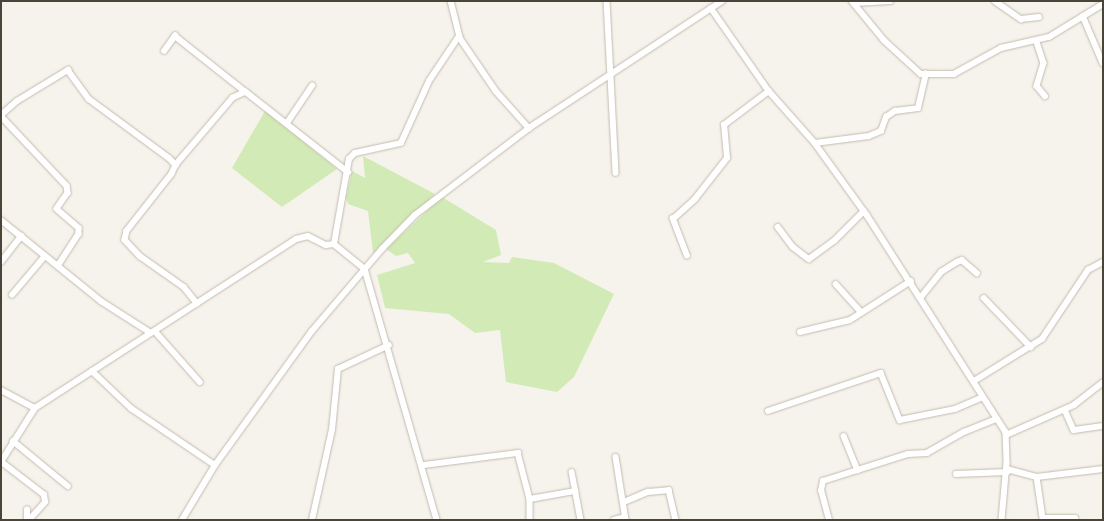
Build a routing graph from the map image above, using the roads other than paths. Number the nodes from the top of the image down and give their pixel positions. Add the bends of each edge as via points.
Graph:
1 (452, 1) edge
2 (607, 1) edge
3 (890, 1) edge
4 (995, 1) edge
5 (720, 2) edge
6 (853, 2) edge
7 (1103, 4) edge
8 (711, 8) junction
9 (1083, 16) junction
10 (1039, 17) dead end
11 (459, 36) junction
12 (1037, 42) junction
13 (164, 51) dead end
14 (1103, 63) edge
15 (926, 74) junction
16 (609, 77) junction
17 (312, 86) dead end
18 (769, 91) junction
19 (246, 92) junction
20 (1045, 96) dead end
21 (1, 115) edge
22 (287, 123) junction
23 (530, 128) junction
24 (815, 143) junction
25 (176, 165) junction
26 (348, 172) junction
27 (616, 173) dead end
28 (864, 210) junction
29 (1, 220) edge
30 (778, 227) dead end
31 (21, 236) junction
32 (334, 244) junction
33 (45, 256) junction
34 (687, 256) dead end
35 (1, 262) edge
36 (1103, 262) edge
37 (58, 266) junction
38 (365, 269) junction
39 (977, 272) dead end
40 (911, 281) junction
41 (836, 284) dead end
42 (12, 295) dead end
43 (921, 297) junction
44 (984, 298) dead end
45 (197, 303) junction
46 (861, 312) junction
47 (153, 332) junction
48 (800, 332) dead end
49 (389, 345) junction
50 (1031, 347) junction
51 (92, 371) junction
52 (974, 381) junction
53 (200, 382) dead end
54 (1103, 382) edge
55 (1, 390) edge
56 (983, 397) junction
57 (35, 408) junction
58 (1065, 410) junction
59 (768, 411) dead end
60 (997, 418) junction
61 (1103, 426) edge
62 (1006, 434) junction
63 (844, 436) dead end
64 (13, 441) junction
65 (1, 449) edge
66 (6, 453) junction
67 (616, 457) dead end
68 (215, 465) junction
69 (424, 465) junction
70 (1103, 469) edge
71 (858, 470) junction
72 (1007, 470) junction
73 (572, 472) dead end
74 (956, 474) dead end
75 (1037, 477) junction
76 (68, 486) dead end
77 (575, 491) junction
78 (530, 499) junction
79 (624, 502) junction
80 (27, 510) dead end
81 (1075, 518) dead end
82 (626, 519) edge
83 (28, 520) edge
84 (182, 520) edge
85 (312, 520) edge
86 (437, 520) edge
87 (530, 520) edge
88 (581, 520) edge
89 (614, 520) edge
90 (676, 520) edge
91 (829, 520) edge
92 (1002, 520) edge

1 - 11 street
2 - 16 street
3 - 6 street
4 - 10 street via 1021,19
5 - 8 street
6 - 15 street via 884,40 921,74
7 - 9 street
8 - 16 street
8 - 18 street
9 - 12 street
9 - 14 street
11 - 23 street via 496,91
11 - 26 street via 430,81 407,137 401,143 356,153 349,159
12 - 15 street via 1001,48 954,74
12 - 20 street via 1044,63 1037,86
13 - 19 street via 176,36
15 - 24 street via 918,108 895,111 886,117 881,131 869,136
16 - 23 street
16 - 27 street
17 - 22 street
18 - 24 street
18 - 34 street via 724,125 727,158 695,199 673,219
19 - 22 street
19 - 25 street via 233,98
21 - 25 street via 17,101 68,70 89,99
21 - 37 street via 67,186 68,193 57,209 79,228 79,234
22 - 26 street
23 - 38 street via 415,215
24 - 28 street
25 - 45 street via 165,185 127,231 125,240 140,256 184,287
26 - 32 street
28 - 30 street via 834,241 809,259 794,247
28 - 40 street
29 - 31 street
31 - 33 street
31 - 35 street
32 - 38 street
32 - 45 street via 326,245 308,236 296,239
33 - 37 street
33 - 42 street
36 - 50 street via 1088,270 1042,339
37 - 47 street
38 - 49 street
38 - 68 street via 312,332
39 - 43 street via 962,260 957,262 941,272
40 - 43 street
40 - 46 street
41 - 46 street
43 - 52 street
44 - 50 street
45 - 47 street
46 - 48 street via 850,320
47 - 51 street
47 - 53 street
49 - 69 street
49 - 85 street via 338,369 332,430
50 - 52 street
51 - 57 street
51 - 68 street via 131,408
52 - 56 street
54 - 58 street via 1092,394
55 - 57 street
56 - 59 street via 955,409 900,420 881,373
56 - 60 street
57 - 64 street
58 - 61 street via 1074,430
58 - 62 street
60 - 62 street
60 - 71 street via 927,453 908,454
62 - 72 street
63 - 71 street
64 - 66 street
64 - 76 street
65 - 66 street
66 - 83 street via 1,462 45,499
67 - 79 street
68 - 84 street
69 - 78 street via 518,453
69 - 86 street
70 - 75 street
71 - 91 street via 820,484
72 - 74 street
72 - 75 street
72 - 92 street
73 - 77 street
75 - 81 street via 1042,516
77 - 78 street
77 - 88 street
78 - 87 street
79 - 82 street
79 - 90 street via 648,492 668,490
80 - 83 street
82 - 89 street

